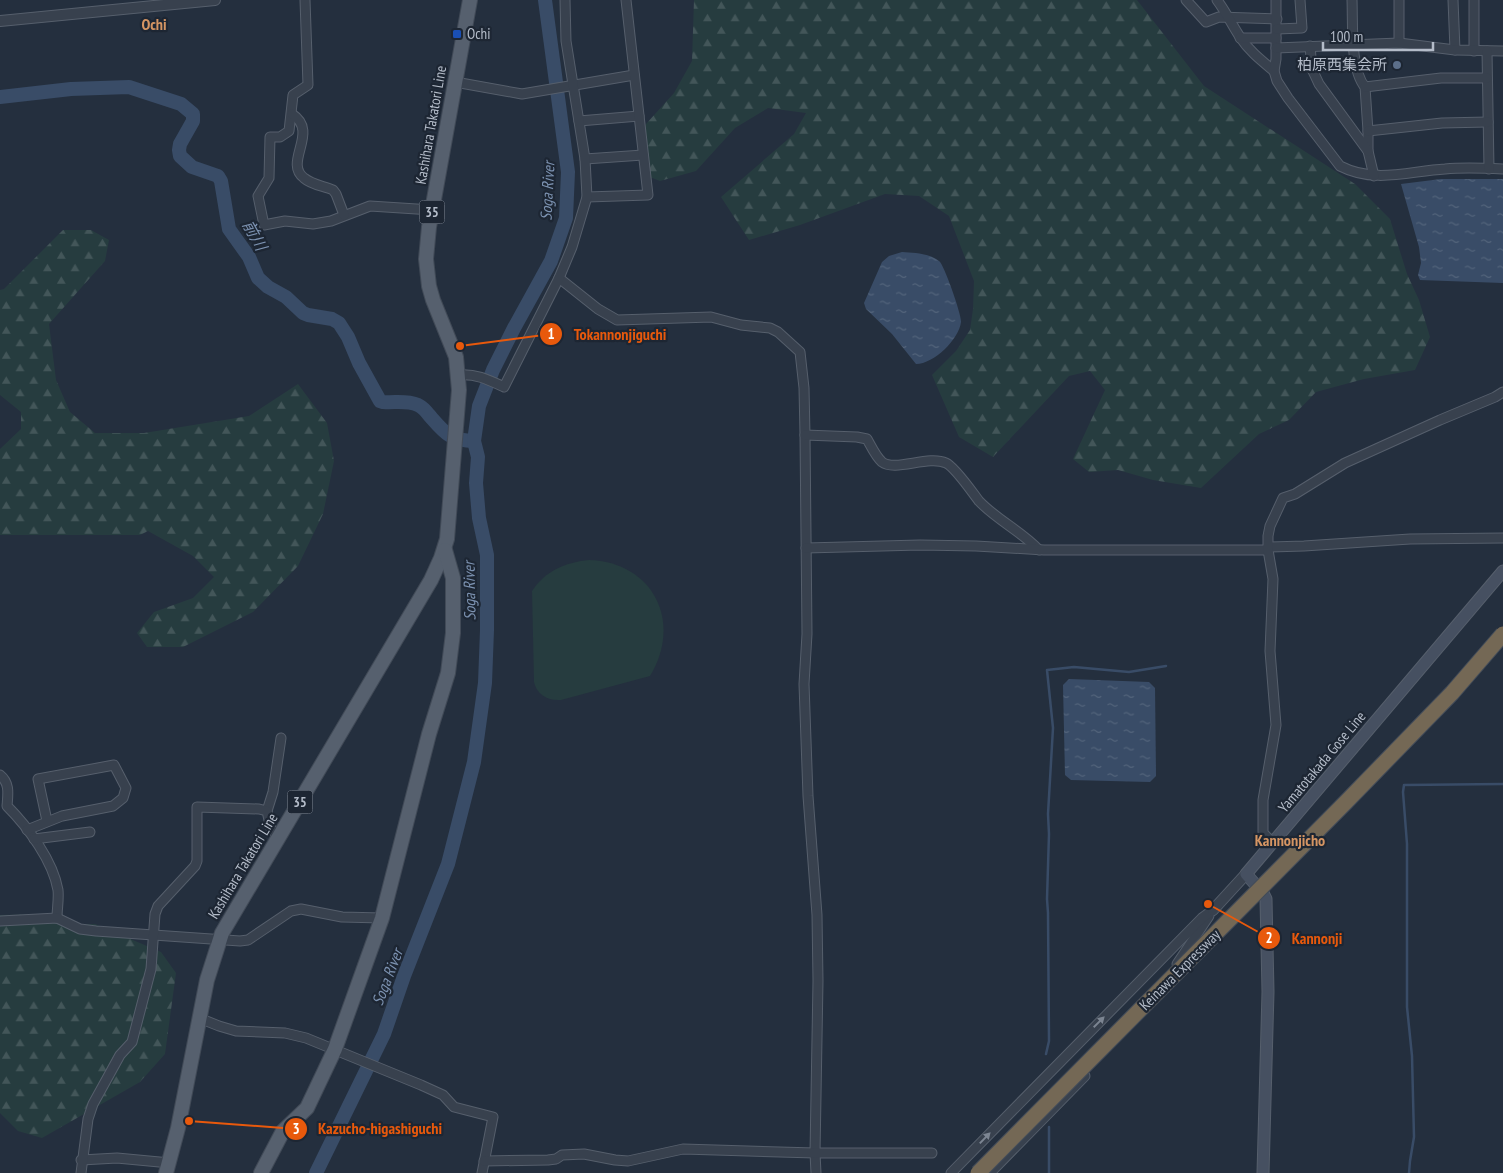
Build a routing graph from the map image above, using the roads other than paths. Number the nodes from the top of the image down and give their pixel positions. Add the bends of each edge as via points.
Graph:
1 (215, 0) edge
2 (305, 0) edge
3 (470, 0) edge
4 (565, 0) edge
5 (626, 0) edge
6 (1186, 0) edge
7 (1217, 0) edge
8 (1276, 0) edge
9 (1300, 0) edge
10 (1352, 0) edge
11 (1399, 0) edge
12 (1453, 0) edge
13 (1474, 0) edge
14 (1230, 18) junction
15 (1277, 19) junction
16 (0, 21) edge
17 (1240, 38) junction
18 (1276, 38) junction
19 (1399, 43) junction
20 (1354, 44) junction
21 (1310, 46) junction
22 (1455, 50) junction
23 (1474, 51) junction
24 (1487, 51) junction
25 (1503, 51) edge
26 (1274, 71) junction
27 (634, 75) junction
28 (1487, 78) junction
29 (455, 82) junction
30 (571, 86) junction
31 (1365, 87) junction
32 (292, 114) junction
33 (639, 116) junction
34 (579, 121) junction
35 (1488, 122) junction
36 (1368, 131) junction
37 (1368, 151) junction
38 (643, 155) junction
39 (585, 159) junction
40 (1489, 168) junction
41 (1503, 169) edge
42 (1374, 176) junction
43 (587, 197) junction
44 (432, 210) junction
45 (344, 215) junction
46 (560, 278) junction
47 (458, 374) junction
48 (1503, 392) edge
49 (805, 435) junction
50 (1503, 538) edge
51 (806, 548) junction
52 (1268, 548) junction
53 (444, 550) junction
54 (1039, 550) junction
55 (1503, 571) edge
56 (1503, 634) edge
57 (281, 738) dead end
58 (0, 775) edge
59 (267, 811) junction
60 (47, 821) junction
61 (27, 830) junction
62 (90, 832) dead end
63 (280, 837) junction
64 (34, 839) junction
65 (1273, 843) junction
66 (1246, 874) junction
67 (1213, 910) junction
68 (57, 918) junction
69 (382, 918) junction
70 (0, 921) edge
71 (155, 934) junction
72 (220, 939) junction
73 (199, 1018) junction
74 (335, 1049) junction
75 (814, 1153) junction
76 (932, 1153) dead end
77 (82, 1160) junction
78 (484, 1161) junction
79 (168, 1168) edge
80 (81, 1173) edge
81 (261, 1173) edge
82 (482, 1173) edge
83 (816, 1173) edge
84 (951, 1173) edge
85 (978, 1173) edge
86 (990, 1173) edge
87 (1263, 1173) edge

1 - 16 street
2 - 32 street via 308,85 293,95
3 - 29 main road, Kashihara Takatori Line / 35
4 - 30 street
5 - 27 street
6 - 14 street via 1206,22
7 - 14 street
8 - 15 street
9 - 18 street via 1302,28
10 - 20 street
11 - 19 street
12 - 22 street
13 - 23 street
14 - 15 street
14 - 17 street
15 - 18 street
17 - 18 street
17 - 26 street
18 - 21 street
18 - 26 street
19 - 20 street
19 - 22 street
20 - 21 street
20 - 31 street via 1355,62
21 - 37 street via 1312,69 1319,84
22 - 23 street
23 - 24 street
24 - 25 street
24 - 28 street
26 - 42 street via 1288,98 1340,166
27 - 30 street
27 - 33 street
28 - 31 street via 1441,78
28 - 35 street
29 - 30 street via 522,94
29 - 44 main road, Kashihara Takatori Line / 35
30 - 34 street
31 - 36 street
32 - 45 street via 299,118 304,128 297,163 300,173 304,179 333,190
32 - 45 street via 289,131 280,137 270,137 269,178 258,196 264,225 285,221 313,224
33 - 34 street
33 - 38 street
34 - 39 street
35 - 36 street
35 - 40 street
36 - 37 street
37 - 42 street
38 - 39 street
38 - 43 street via 648,195
39 - 43 street
40 - 41 street
40 - 42 street
43 - 46 street
44 - 45 street via 370,206
44 - 47 main road, Kashihara Takatori Line / 35 via 427,243 428,279 432,300 456,357
46 - 47 street via 504,387 474,375
46 - 49 street via 617,320 711,317 778,332 800,352
47 - 53 main road, Kashihara Takatori Line / 35 via 450,521
48 - 52 street via 1345,464 1283,498 1270,526
49 - 51 street
49 - 54 street via 867,439 882,462 889,465 934,460 948,464 985,507
50 - 52 street via 1410,539
51 - 54 street via 920,545
51 - 75 street via 804,684 818,981
52 - 54 street
52 - 65 street via 1273,579 1270,651 1276,725 1263,800 1263,832
53 - 63 main road, Kashihara Takatori Line / 35 via 431,580
53 - 69 main road, Kashihara Takatori Line / 35 via 453,578 448,673
55 - 65 main road, Yamatotakada Gose Line
56 - 85 highway, Keinawa Expressway, bridge via 1452,693
57 - 59 street via 274,792
58 - 61 street via 8,788 8,806
59 - 63 street via 271,829
59 - 71 street via 197,808 197,861 192,871 158,906
60 - 60 street via 113,806 123,798 126,788 114,765 38,779
60 - 61 street
61 - 64 street
62 - 64 street
63 - 72 main road, Kashihara Takatori Line / 35
64 - 68 street via 54,876 58,892
65 - 66 main road, Yamatotakada Gose Line
66 - 67 street
66 - 87 main road via 1266,899 1268,992
84 -> 67 street
67 - 86 street via 1134,1025
68 - 70 street
68 - 71 street via 80,929
69 - 72 street via 342,917 301,909 291,911 248,940
69 - 74 main road, Kashihara Takatori Line / 35
71 - 72 street
71 - 77 street via 151,969 132,1042 120,1056 93,1104
72 - 73 main road, Kashihara Takatori Line / 35
73 - 74 street via 236,1031 285,1033
73 - 79 main road, Kashihara Takatori Line / 35
74 - 78 street via 443,1095 454,1107 493,1117
74 - 81 main road, Kashihara Takatori Line / 35 via 307,1108 283,1131
75 - 76 street
75 - 78 street via 683,1149 628,1161 584,1154 562,1155 548,1160
75 - 83 street
77 - 79 street via 117,1158
77 - 80 street
78 - 82 street

